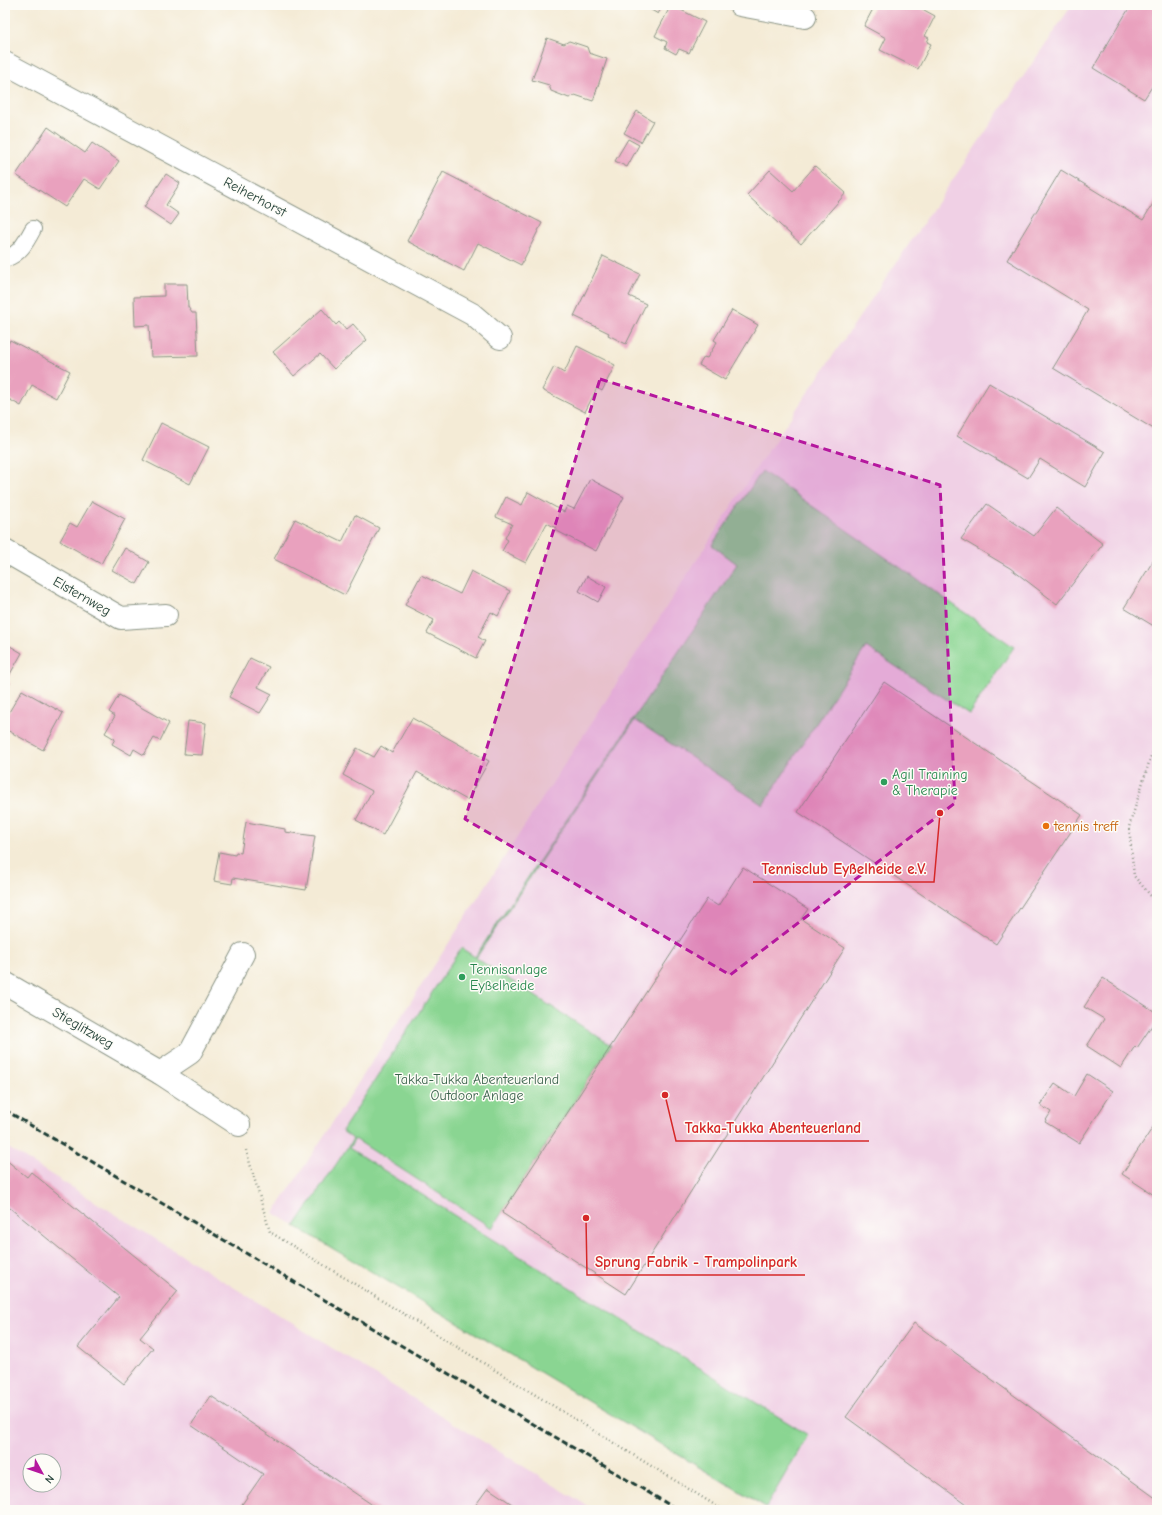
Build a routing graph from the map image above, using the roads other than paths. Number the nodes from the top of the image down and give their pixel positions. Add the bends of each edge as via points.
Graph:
1 (740, 5) edge
2 (805, 17) dead end
3 (5, 63) edge
4 (33, 229) dead end
5 (5, 259) edge
6 (500, 338) dead end
7 (5, 551) edge
8 (166, 615) dead end
9 (243, 954) dead end
10 (5, 983) edge
11 (160, 1073) junction
12 (238, 1125) road end

1 - 2 street
3 - 6 street, Reiherhorst via 472,314
4 - 5 lane via 22,248 12,257
7 - 8 street, Elsternweg via 121,618
9 - 11 street via 190,1052
10 - 11 street, Stieglitzweg
11 - 12 street, Stieglitzweg

